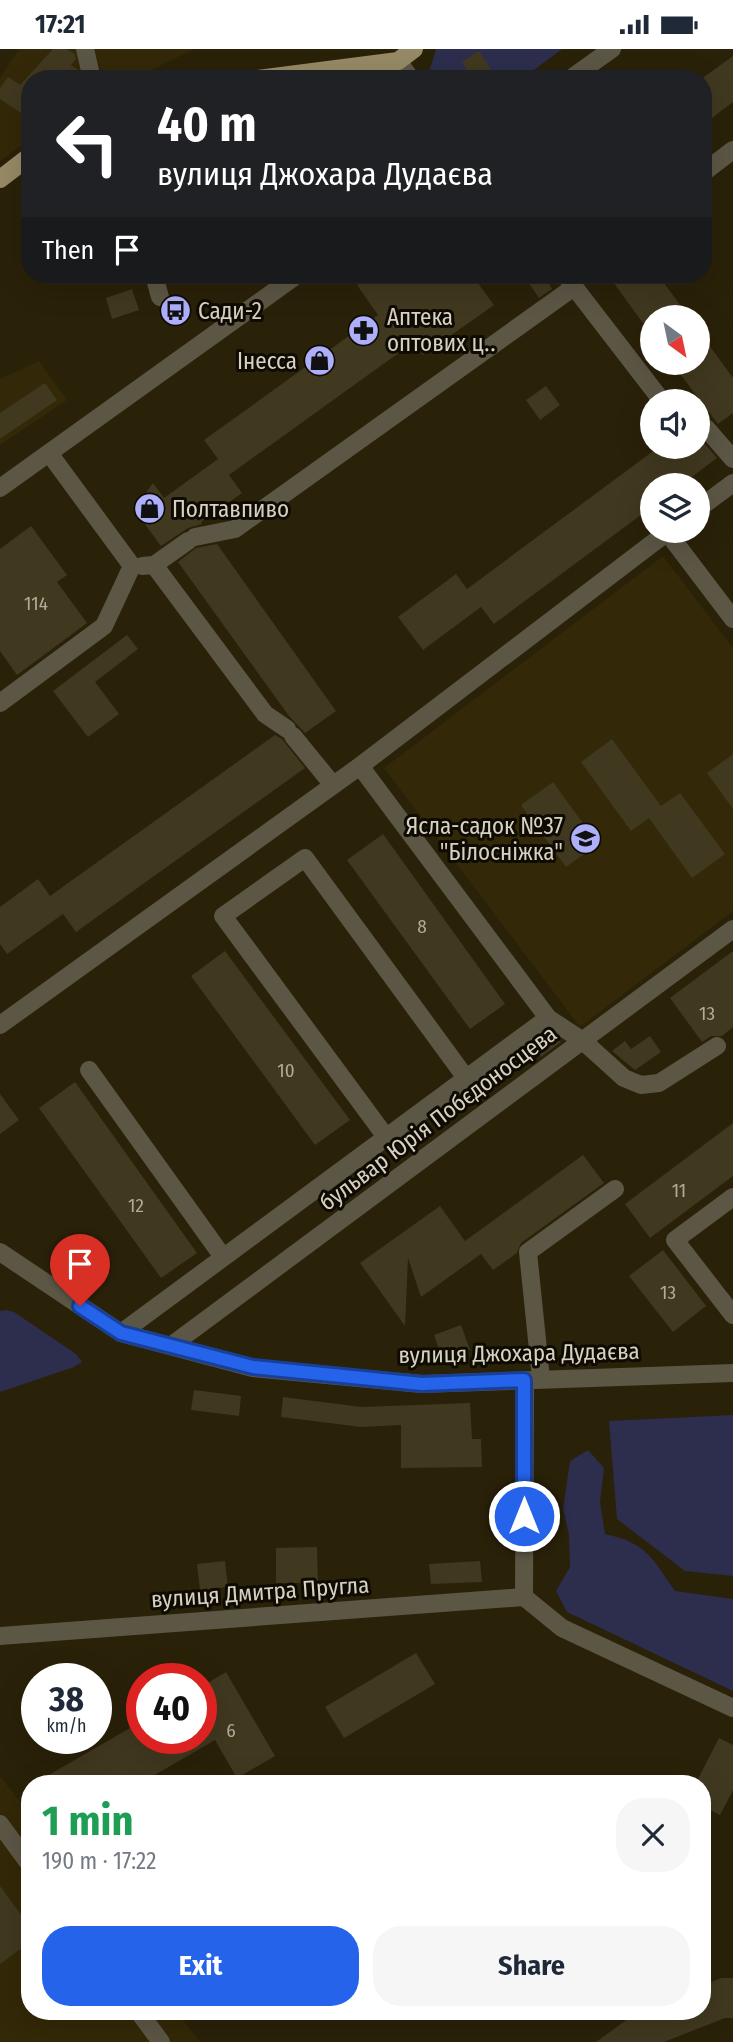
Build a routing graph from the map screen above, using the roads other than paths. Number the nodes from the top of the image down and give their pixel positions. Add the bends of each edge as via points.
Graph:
1 (85, 49) edge
2 (414, 49) edge
3 (612, 49) edge
4 (398, 61) junction
5 (90, 70) edge
6 (328, 70) edge
7 (404, 70) edge
8 (583, 70) edge
9 (733, 150) edge
10 (21, 163) edge
11 (712, 166) edge
12 (0, 179) edge
13 (156, 284) edge
14 (284, 284) edge
15 (565, 284) edge
16 (571, 284) edge
17 (160, 297) dead end
18 (653, 389) edge
19 (710, 433) edge
20 (48, 453) junction
21 (733, 459) edge
22 (733, 483) edge
23 (0, 488) edge
24 (710, 500) edge
25 (653, 543) edge
26 (678, 543) edge
27 (154, 565) junction
28 (132, 566) junction
29 (733, 619) edge
30 (0, 703) edge
31 (360, 766) junction
32 (334, 785) junction
33 (733, 929) edge
34 (548, 1018) junction
35 (0, 1025) edge
36 (583, 1041) junction
37 (718, 1046) dead end
38 (89, 1070) dead end
39 (466, 1078) junction
40 (386, 1137) junction
41 (615, 1189) dead end
42 (733, 1197) edge
43 (0, 1252) edge
44 (223, 1257) junction
45 (733, 1315) edge
46 (121, 1333) junction
47 (172, 1346) junction
48 (733, 1373) edge
49 (533, 1380) junction
50 (524, 1597) junction
51 (0, 1636) edge
52 (733, 1708) edge
53 (0, 1824) edge
54 (21, 1853) edge
55 (145, 2020) edge
56 (161, 2042) edge

1 - 5 street
2 - 4 main road
3 - 8 street
4 - 6 main road
4 - 7 street
9 - 11 street
10 - 12 main road
13 - 17 street
14 - 20 street
15 - 27 street via 235,529 191,539
16 - 18 street
19 - 21 street
20 - 23 street
20 - 28 street
22 - 24 street
25 - 31 street
26 - 29 street
27 - 28 street
27 - 32 street via 265,714 290,732
28 - 30 street via 104,626
31 - 32 street
31 - 34 street
32 - 35 street
33 - 36 street, бульвар Юрія Побєдоносцева
34 - 36 street
34 - 39 street
36 - 37 street via 624,1078 641,1086 659,1083
36 - 47 street, бульвар Юрія Побєдоносцева
38 - 44 street
39 - 40 street
39 - 40 street via 304,858 223,916
40 - 44 street
41 - 49 street via 528,1252
42 - 45 street via 675,1240
43 - 46 street, вулиця Джохара Дудаєва
44 - 46 street
46 - 47 street, вулиця Джохара Дудаєва
47 - 49 street, вулиця Джохара Дудаєва via 266,1369 422,1384
48 - 49 street, вулиця Джохара Дудаєва
49 - 50 street
50 - 51 street, вулиця Дмитра Пругла
50 - 52 street via 562,1628
53 - 54 street
55 - 56 street

